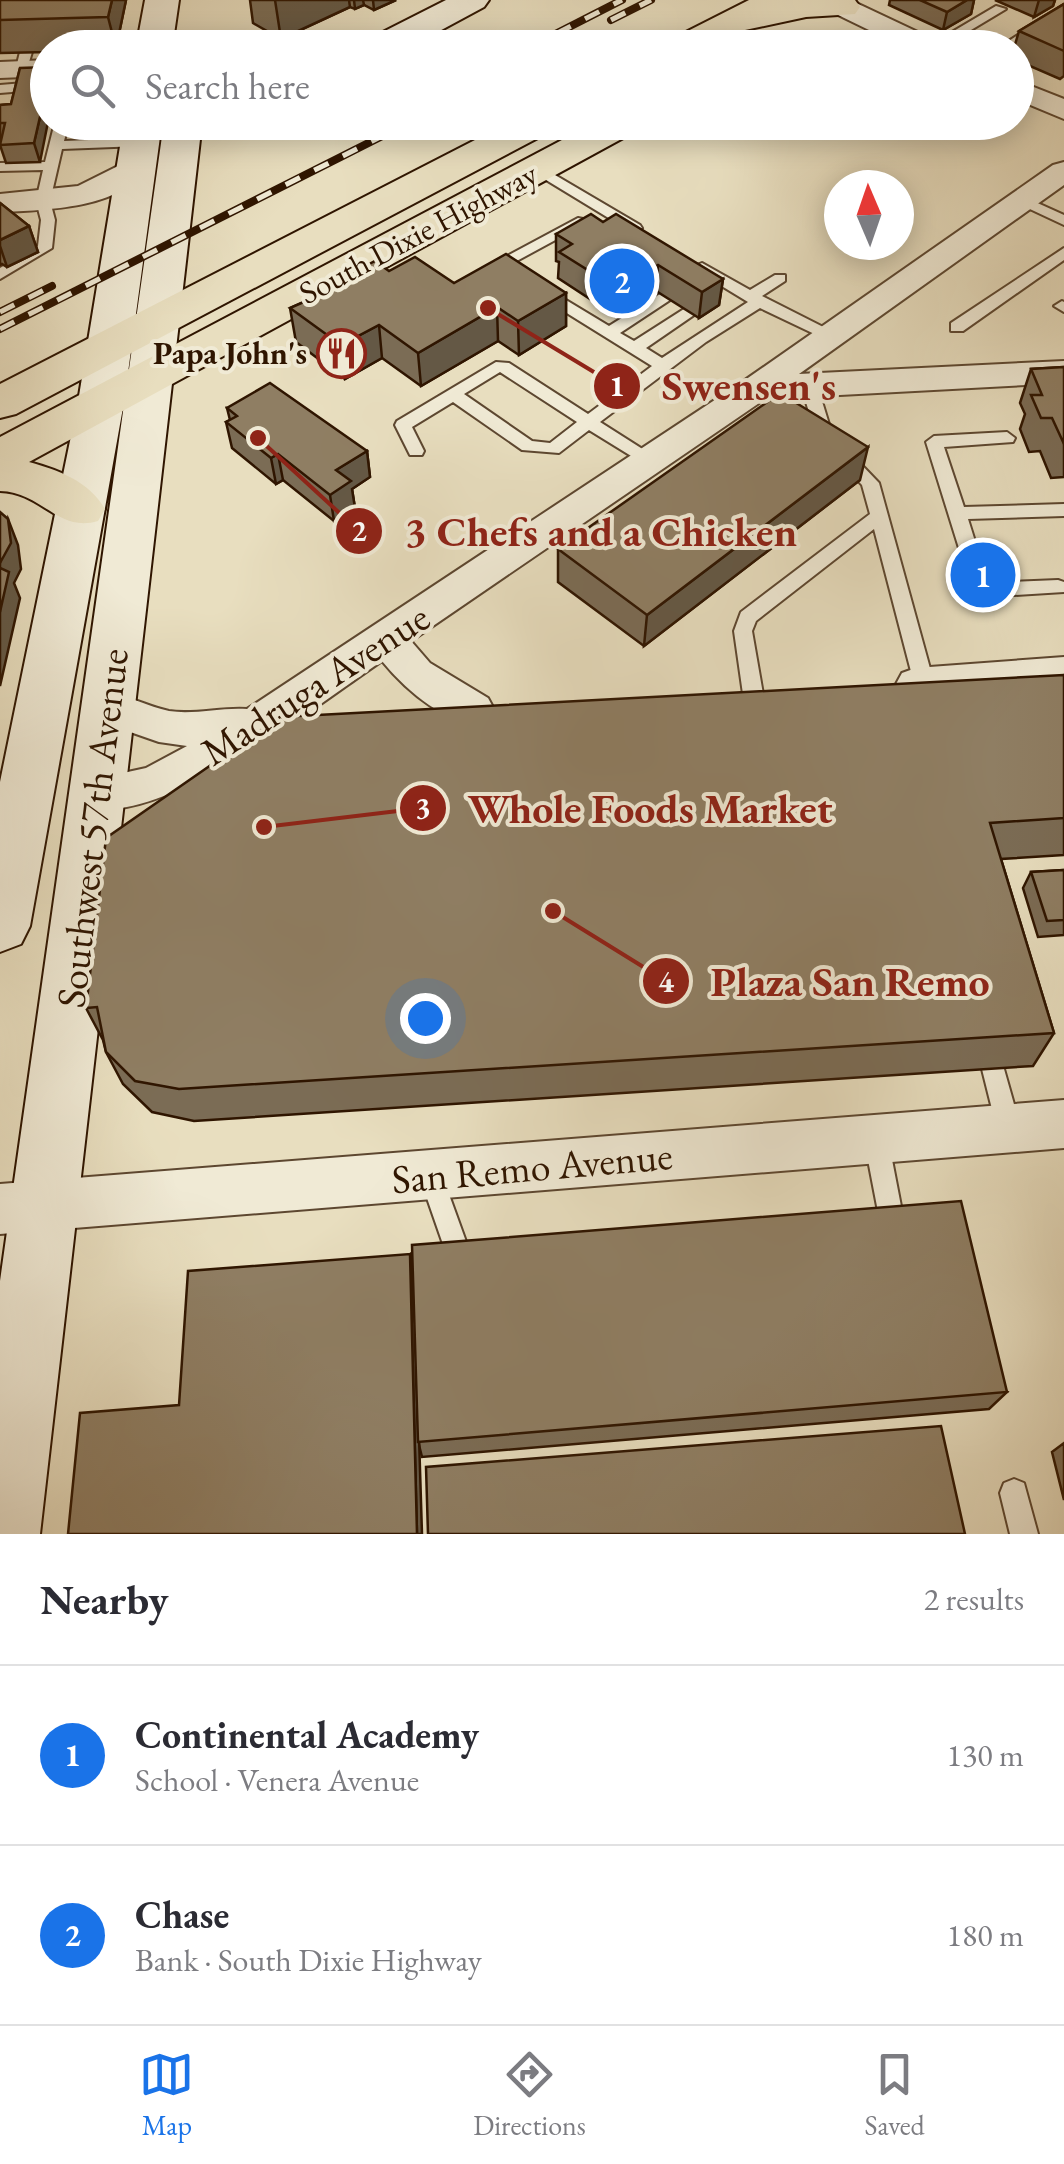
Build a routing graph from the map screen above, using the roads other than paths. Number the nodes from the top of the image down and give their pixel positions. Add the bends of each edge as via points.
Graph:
1 (472, 0) edge
2 (774, 0) edge
3 (847, 2) edge
4 (1000, 9) dead end
5 (1064, 9) edge
6 (735, 21) junction
7 (414, 30) edge
8 (718, 30) edge
9 (798, 30) edge
10 (898, 30) edge
11 (962, 30) edge
12 (1032, 30) edge
13 (1034, 95) edge
14 (1062, 106) edge
15 (57, 140) edge
16 (180, 140) edge
17 (506, 140) edge
18 (592, 140) edge
19 (140, 144) edge
20 (56, 145) junction
21 (52, 166) junction
22 (0, 167) edge
23 (538, 169) junction
24 (1064, 170) edge
25 (1022, 200) junction
26 (50, 201) junction
27 (0, 203) edge
28 (602, 208) junction
29 (1064, 221) edge
30 (126, 235) junction
31 (647, 235) edge
32 (1064, 253) edge
33 (692, 262) edge
34 (0, 274) edge
35 (719, 278) junction
36 (780, 278) dead end
37 (755, 299) junction
38 (158, 322) junction
39 (957, 327) dead end
40 (831, 335) junction
41 (621, 341) junction
42 (110, 346) junction
43 (664, 366) junction
44 (1064, 372) edge
45 (151, 374) junction
46 (932, 379) junction
47 (810, 385) junction
48 (757, 388) junction
49 (453, 394) junction
50 (0, 402) edge
51 (101, 402) junction
52 (592, 422) junction
53 (1007, 438) dead end
54 (416, 451) dead end
55 (0, 457) edge
56 (649, 461) junction
57 (0, 475) edge
58 (82, 509) junction
59 (1064, 510) edge
60 (957, 512) junction
61 (879, 516) junction
62 (1058, 587) dead end
63 (386, 638) junction
64 (1064, 673) edge
65 (46, 682) junction
66 (905, 685) joint
67 (753, 694) edge
68 (292, 701) junction
69 (108, 708) junction
70 (334, 716) edge
71 (253, 723) junction
72 (423, 723) edge
73 (96, 794) junction
74 (11, 865) junction
75 (0, 926) edge
76 (993, 1069) edge
77 (1064, 1124) edge
78 (1009, 1129) junction
79 (876, 1139) junction
80 (431, 1175) junction
81 (22, 1208) edge
82 (893, 1227) edge
83 (461, 1261) edge
84 (1014, 1493) dead end
85 (2, 1534) edge
86 (1024, 1534) edge

1 - 7 main road
2 - 6 highway
3 - 6 highway
3 - 9 highway
3 - 10 street
4 - 11 lane
5 - 12 lane
6 - 8 highway
13 - 14 street
15 - 20 lane
16 - 38 main road, Southwest 57th Avenue
17 - 38 highway, South Dixie Highway
18 - 23 highway, South Dixie Highway
19 - 20 lane
19 - 26 street via 103,190
19 - 30 main road
20 - 21 lane
21 - 22 lane
21 - 26 lane
23 - 28 lane
23 - 45 highway, South Dixie Highway
24 - 25 street, Madruga Avenue
25 - 29 lane
25 - 40 street, Madruga Avenue
26 - 27 street
26 - 30 street via 96,212
26 - 34 lane via 45,248
28 - 31 lane
28 - 41 lane via 502,263
30 - 42 main road
32 - 39 lane
33 - 35 lane
35 - 35 lane via 698,292
35 - 37 lane
36 - 37 lane
37 - 40 lane
37 - 43 lane
38 - 42 highway, South Dixie Highway
38 - 45 main road, Southwest 57th Avenue
40 - 46 street
40 - 48 street, Madruga Avenue
41 - 41 lane via 677,305
41 - 43 lane
42 - 50 highway, South Dixie Highway
42 - 51 main road, Southwest 57th Avenue
43 - 52 lane
44 - 46 street
45 - 51 highway, South Dixie Highway
45 - 69 main road, Southwest 57th Avenue
46 - 47 street
47 - 48 street
47 - 61 lane via 824,436 870,483
48 - 56 street, Madruga Avenue
49 - 52 lane via 503,367
49 - 52 lane via 542,451
49 - 54 lane via 403,425
51 - 55 highway, South Dixie Highway
51 - 58 main road, Southwest 57th Avenue
52 - 56 lane
53 - 60 lane via 934,442
56 - 63 street, Madruga Avenue
57 - 58 highway via 37,478
58 - 65 main road, Southwest 57th Avenue
59 - 60 lane
60 - 62 lane via 981,590
61 - 66 lane
61 - 67 lane via 748,617 743,632
63 - 68 street, Madruga Avenue
63 - 72 street via 416,674 492,708
64 - 66 street
65 - 73 main road via 76,777
65 - 74 main road, Southwest 57th Avenue
68 - 70 street
68 - 71 street, Madruga Avenue
69 - 71 street via 164,730
69 - 73 main road, Southwest 57th Avenue
71 - 73 street, Madruga Avenue via 153,784
73 - 74 main road
73 - 81 main road, Southwest 57th Avenue
74 - 75 main road, Southwest 57th Avenue
76 - 78 lane
77 - 78 street, San Remo Avenue
78 - 79 street, San Remo Avenue
79 - 80 street, San Remo Avenue
79 - 82 lane
80 - 81 street, San Remo Avenue
80 - 83 lane
81 - 85 main road, Southwest 57th Avenue
84 - 86 lane

